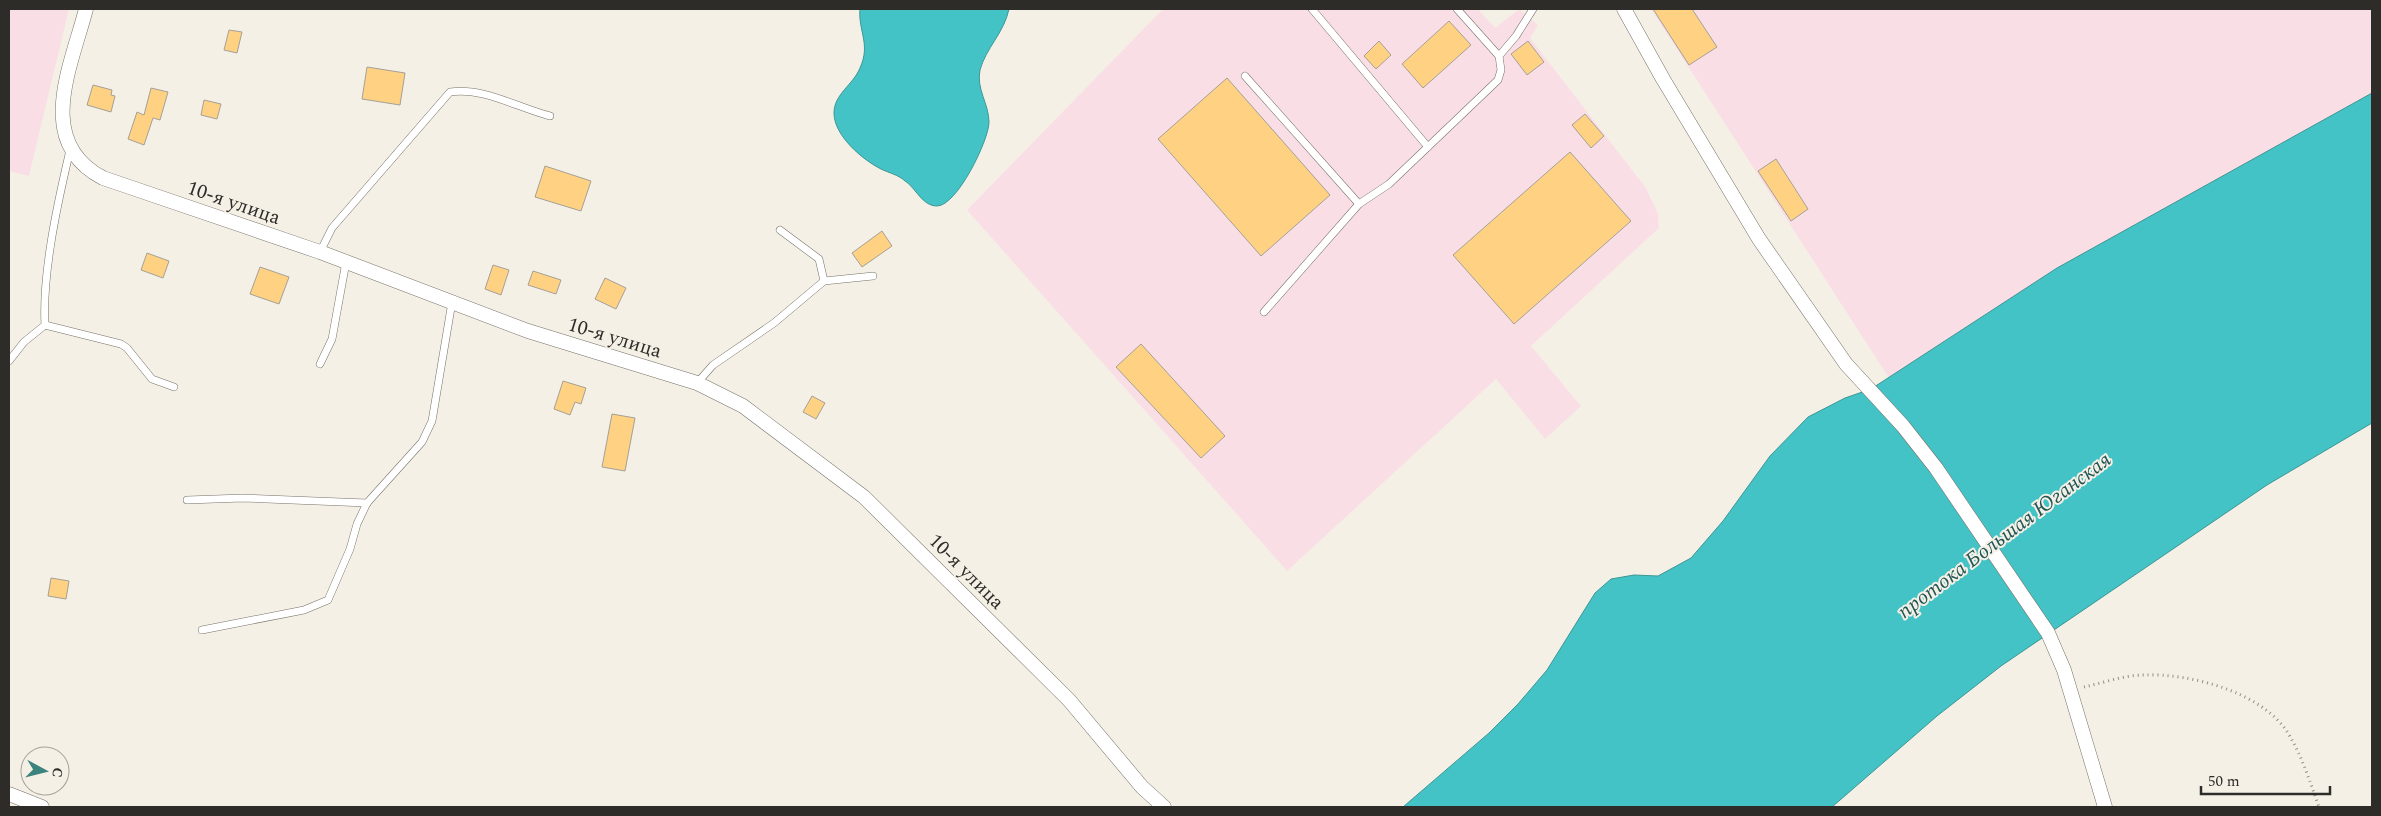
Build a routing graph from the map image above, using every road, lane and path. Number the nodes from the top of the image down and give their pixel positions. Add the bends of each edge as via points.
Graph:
1 (86, 9) edge
2 (1312, 9) edge
3 (1457, 9) edge
4 (1533, 9) edge
5 (1624, 9) edge
6 (1499, 56) junction
7 (1245, 76) dead end
8 (550, 116) dead end
9 (1428, 148) junction
10 (70, 150) junction
11 (1359, 204) junction
12 (780, 230) dead end
13 (320, 252) junction
14 (346, 262) junction
15 (873, 276) dead end
16 (824, 281) junction
17 (452, 302) junction
18 (1264, 312) dead end
19 (45, 325) junction
20 (9, 361) edge
21 (320, 364) dead end
22 (697, 383) junction
23 (174, 387) dead end
24 (187, 500) dead end
25 (367, 503) junction
26 (202, 630) dead end
27 (2071, 690) junction
28 (9, 794) edge
29 (42, 807) edge
30 (1164, 807) edge
31 (2105, 807) edge
32 (2320, 807) edge

1 - 10 street via 61,113
2 - 9 lane
3 - 6 lane
4 - 6 lane
5 - 27 street via 1759,239 1846,364 1903,426 1936,468 2048,633
6 - 9 lane via 1501,70 1498,80
7 - 11 lane
8 - 13 lane via 493,96 450,92 332,228
9 - 11 lane via 1389,184
10 - 13 street, 10-я улица via 81,164 103,178
10 - 19 lane via 51,250
11 - 18 lane
12 - 16 lane via 819,259
13 - 14 street, 10-я улица
14 - 17 street, 10-я улица
14 - 21 lane via 332,339
15 - 16 lane
16 - 22 lane via 774,323 713,365
17 - 22 street, 10-я улица via 528,330
17 - 25 lane via 432,420 422,442
19 - 20 lane via 24,342
19 - 23 lane via 121,344 152,379
22 - 30 street, 10-я улица via 743,406 864,497 1069,700 1142,786
24 - 25 lane via 253,498
25 - 26 lane via 328,600 304,610
27 - 31 street
27 - 32 path via 2141,675 2190,679 2229,690 2263,708 2288,733
28 - 29 street

